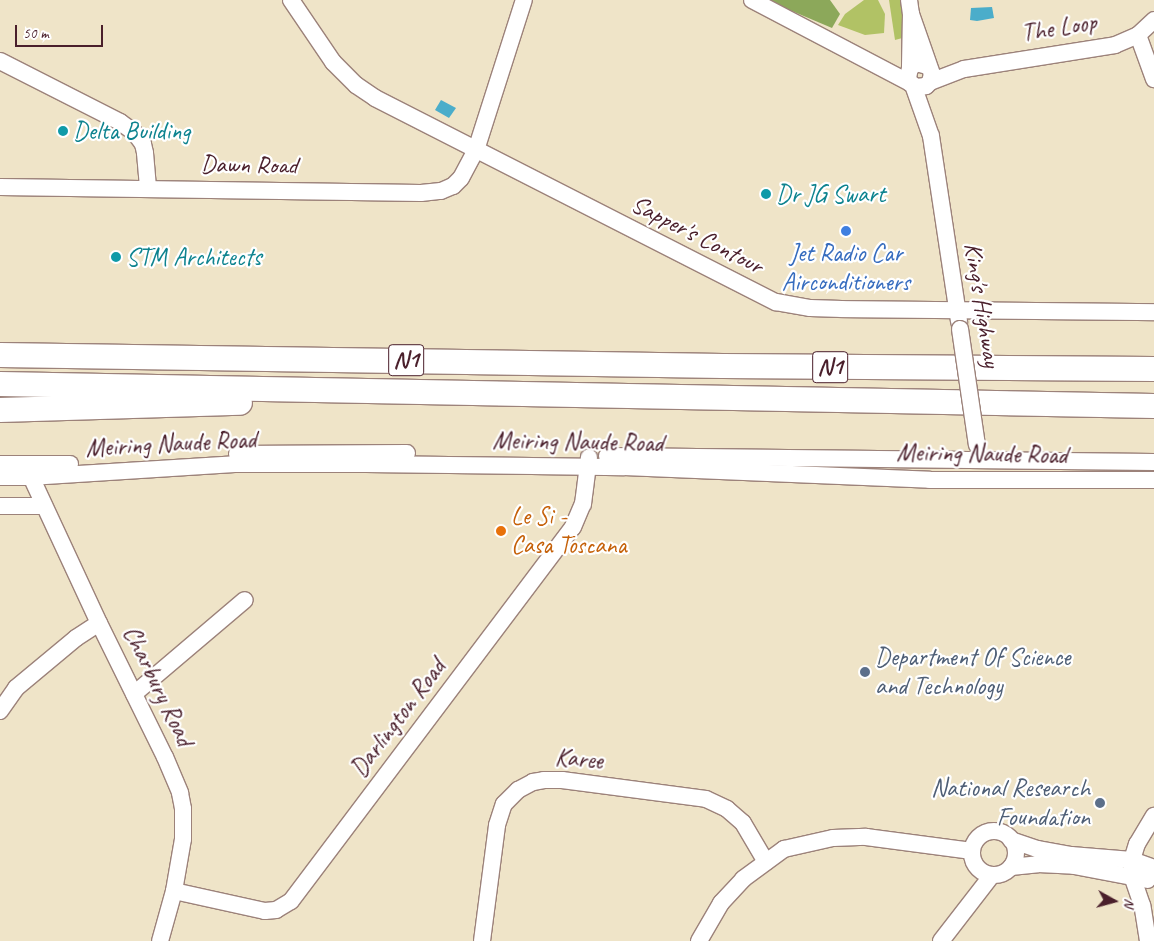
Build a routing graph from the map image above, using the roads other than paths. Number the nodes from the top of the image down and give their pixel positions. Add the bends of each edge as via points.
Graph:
1 (291, 0) edge
2 (523, 0) edge
3 (752, 0) edge
4 (910, 7) edge
5 (1154, 20) edge
6 (1138, 35) junction
7 (0, 61) edge
8 (920, 75) junction
9 (1154, 79) edge
10 (476, 150) junction
11 (0, 187) edge
12 (148, 189) junction
13 (958, 311) junction
14 (1154, 312) edge
15 (0, 348) edge
16 (0, 355) edge
17 (89, 355) junction
18 (1154, 369) edge
19 (0, 384) edge
20 (524, 395) junction
21 (1154, 406) edge
22 (0, 410) edge
23 (978, 453) junction
24 (589, 461) junction
25 (1154, 462) edge
26 (0, 464) edge
27 (28, 471) junction
28 (0, 477) edge
29 (980, 480) junction
30 (1154, 480) edge
31 (0, 506) edge
32 (44, 506) junction
33 (244, 600) dead end
34 (99, 624) junction
35 (134, 694) junction
36 (0, 711) edge
37 (1154, 816) edge
38 (1011, 840) junction
39 (972, 851) junction
40 (1132, 860) junction
41 (766, 862) junction
42 (1011, 867) junction
43 (985, 871) junction
44 (1152, 872) edge
45 (1132, 876) junction
46 (174, 890) junction
47 (1142, 904) junction
48 (160, 941) edge
49 (482, 941) edge
50 (699, 941) edge
51 (940, 941) edge
52 (1148, 941) edge

1 - 10 street, Sapper's Contour via 333,62 356,85
2 - 10 street, Dawn Road
3 - 8 street via 876,64
4 - 8 street, King's Highway
5 - 6 street, The Loop
6 - 8 street, The Loop via 1109,46
6 - 9 street
7 - 12 street via 134,132 143,144
8 - 13 street, King's Highway
10 - 12 street, Dawn Road via 460,178 448,188 435,192
10 - 13 street, Sapper's Contour via 776,302 810,308
11 - 12 street, Dawn Road
13 - 14 street, Sapper's Contour
13 - 23 street, King's Highway, bridge
15 - 17 highway
16 - 17 highway, N1
17 - 18 highway, N1 via 723,366
19 - 20 highway, N1
20 - 21 highway, N1
20 - 22 highway
23 - 24 street, Meiring Naude Road
23 - 25 street, Meiring Naude Road
23 - 29 street, King's Highway
24 - 27 street, Meiring Naude Road via 235,464
24 - 29 street, Meiring Naude Road
24 - 46 street, Darlington Road via 583,504 573,527 291,901 276,910 264,910
26 - 27 street, Meiring Naude Road
27 - 28 street, Meiring Naude Road
27 - 32 street, Charbury Road
29 - 30 street, Meiring Naude Road
31 - 32 street
32 - 34 street, Charbury Road
33 - 35 street
34 - 35 street, Charbury Road
34 - 36 street via 76,638 16,688
35 - 46 street, Charbury Road via 180,793 183,839
37 - 40 street via 1137,844
38 - 39 street via 1002,833 986,833 976,841
38 - 40 street via 1037,850
38 - 42 street via 1016,854
39 - 41 street via 866,837 833,838 784,849
39 - 43 street
40 - 44 street
40 - 45 street
41 - 49 street, Karee via 743,823 727,809 706,799 562,780 533,782 518,790 504,804 497,825
41 - 50 street via 743,879 720,903
42 - 43 street via 1002,873
42 - 45 street via 1038,864 1074,866
43 - 51 street via 971,902
44 - 45 street
44 - 47 street
45 - 47 street
46 - 48 street, Charbury Road
47 - 52 street

